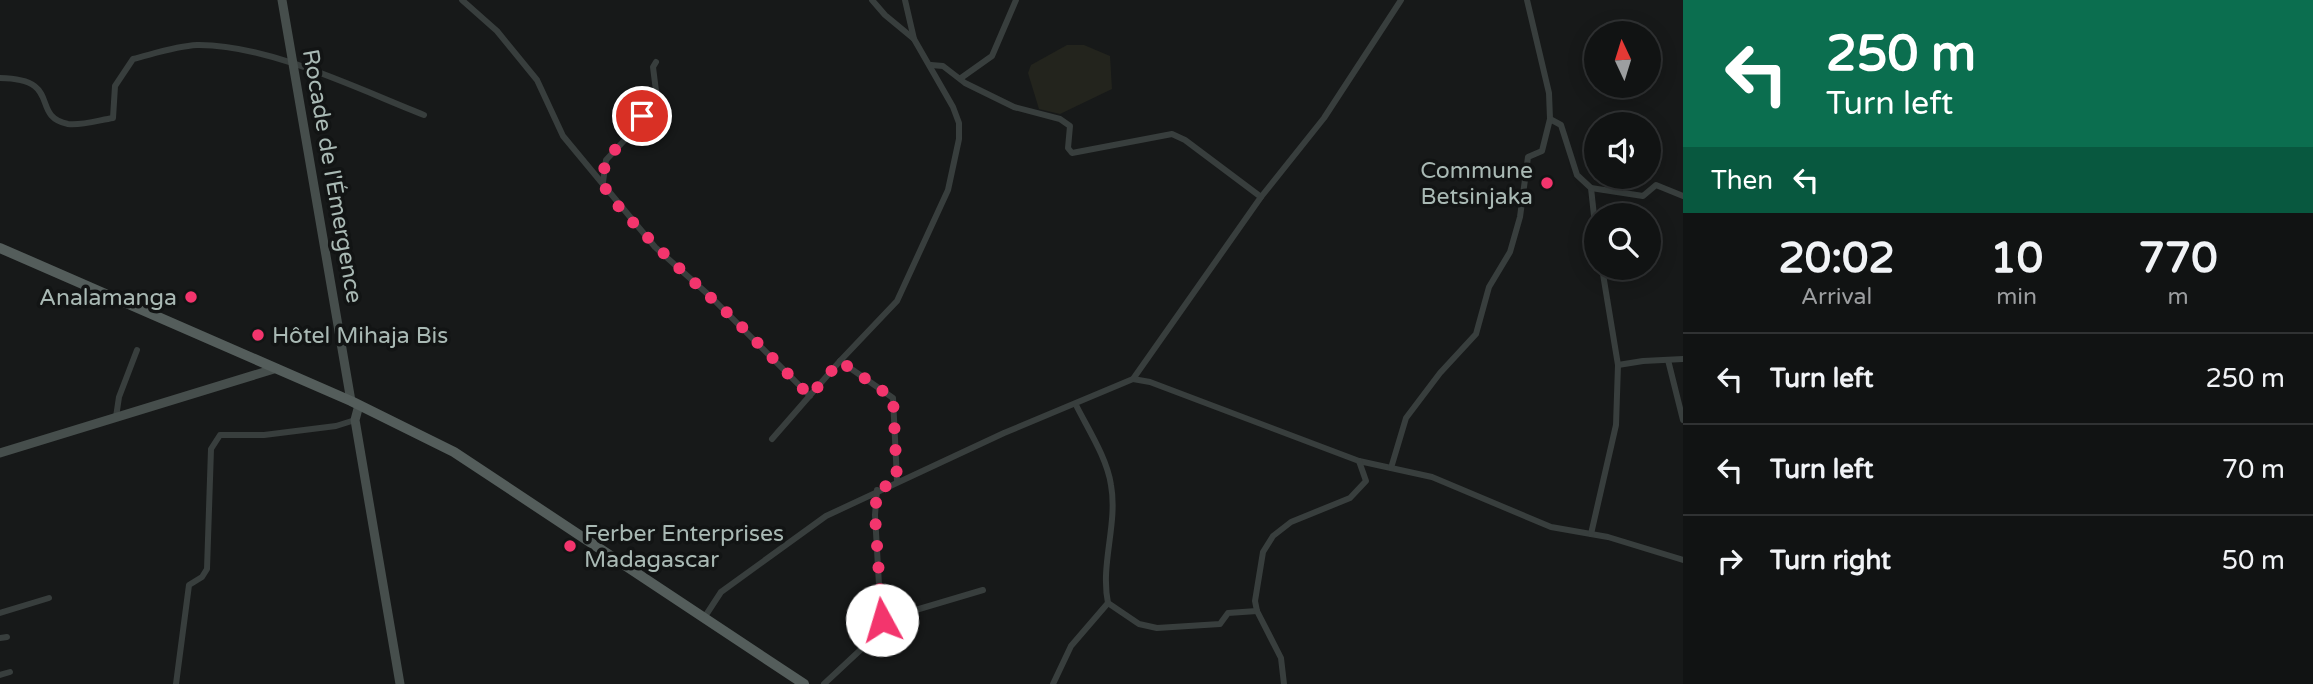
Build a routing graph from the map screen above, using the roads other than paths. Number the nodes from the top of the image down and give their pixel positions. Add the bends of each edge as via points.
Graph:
1 (282, 0) edge
2 (461, 0) edge
3 (872, 0) edge
4 (905, 0) edge
5 (1016, 0) edge
6 (1401, 0) edge
7 (1527, 0) edge
8 (914, 38) junction
9 (656, 62) dead end
10 (293, 64) junction
11 (931, 65) junction
12 (0, 78) edge
13 (961, 78) junction
14 (424, 115) dead end
15 (1550, 119) junction
16 (603, 182) junction
17 (1584, 182) edge
18 (1661, 187) edge
19 (1598, 189) edge
20 (1652, 189) edge
21 (1261, 197) junction
22 (1683, 197) edge
23 (0, 248) edge
24 (1604, 280) edge
25 (137, 350) dead end
26 (1683, 359) edge
27 (1668, 360) junction
28 (840, 361) junction
29 (1618, 365) junction
30 (274, 369) junction
31 (1133, 379) junction
32 (810, 396) junction
33 (355, 403) junction
34 (1076, 405) junction
35 (116, 417) junction
36 (355, 420) junction
37 (1683, 420) edge
38 (772, 439) dead end
39 (0, 453) edge
40 (1359, 461) junction
41 (1391, 468) junction
42 (897, 480) junction
43 (877, 491) junction
44 (1591, 534) junction
45 (1683, 561) edge
46 (983, 590) dead end
47 (49, 598) dead end
48 (1108, 603) junction
49 (1257, 611) junction
50 (0, 613) edge
51 (704, 618) junction
52 (882, 620) junction
53 (10, 672) dead end
54 (0, 675) edge
55 (176, 684) edge
56 (400, 684) edge
57 (804, 684) edge
58 (824, 684) edge
59 (1053, 684) edge
60 (1284, 684) edge

1 - 10 street, Rocade de l'Émergence
2 - 16 street via 497,31 537,80 563,136
3 - 8 street
4 - 8 street
5 - 13 street via 992,56
6 - 21 street via 1324,118
7 - 15 street via 1549,93
8 - 11 street
9 - 16 street via 656,91 636,128 606,160
10 - 12 street via 196,45 133,59 115,86 113,118 69,124 48,113 36,84
10 - 14 street
10 - 33 street, Rocade de l'Émergence
11 - 13 street via 943,66
11 - 28 street via 959,123 948,190 897,301
13 - 21 street via 1011,106 1070,125 1068,148 1072,153 1172,134
15 - 17 street via 1561,125 1577,175
15 - 41 street via 1542,150 1528,157 1517,229 1510,252 1489,288 1476,334 1406,418
16 - 32 street via 655,247
18 - 22 street
19 - 20 street via 1643,196
21 - 31 street
23 - 30 main road
24 - 29 street
25 - 35 street
26 - 27 street
27 - 29 street
27 - 37 street
28 - 32 street
28 - 42 street via 893,398
29 - 44 street via 1616,425
30 - 33 main road
30 - 35 street
31 - 34 street
31 - 40 street
32 - 38 street
33 - 36 street
33 - 51 main road via 454,452
34 - 42 street
34 - 48 street via 1112,487 1109,558 1103,579
35 - 39 street
36 - 55 street via 264,435 220,435 211,449 207,569 189,585
36 - 56 street
40 - 41 street
40 - 49 street via 1366,481 1350,498 1291,522 1273,536 1258,568
41 - 44 street via 1432,477 1551,527
42 - 43 street
43 - 51 street via 826,516 740,579 721,593
43 - 52 street
44 - 45 street
46 - 52 street
47 - 50 street
48 - 49 street via 1139,624 1157,628 1220,624 1228,613
48 - 59 street via 1071,646
49 - 60 street via 1281,657
51 - 57 main road
52 - 58 street via 882,637 870,641
53 - 54 street

